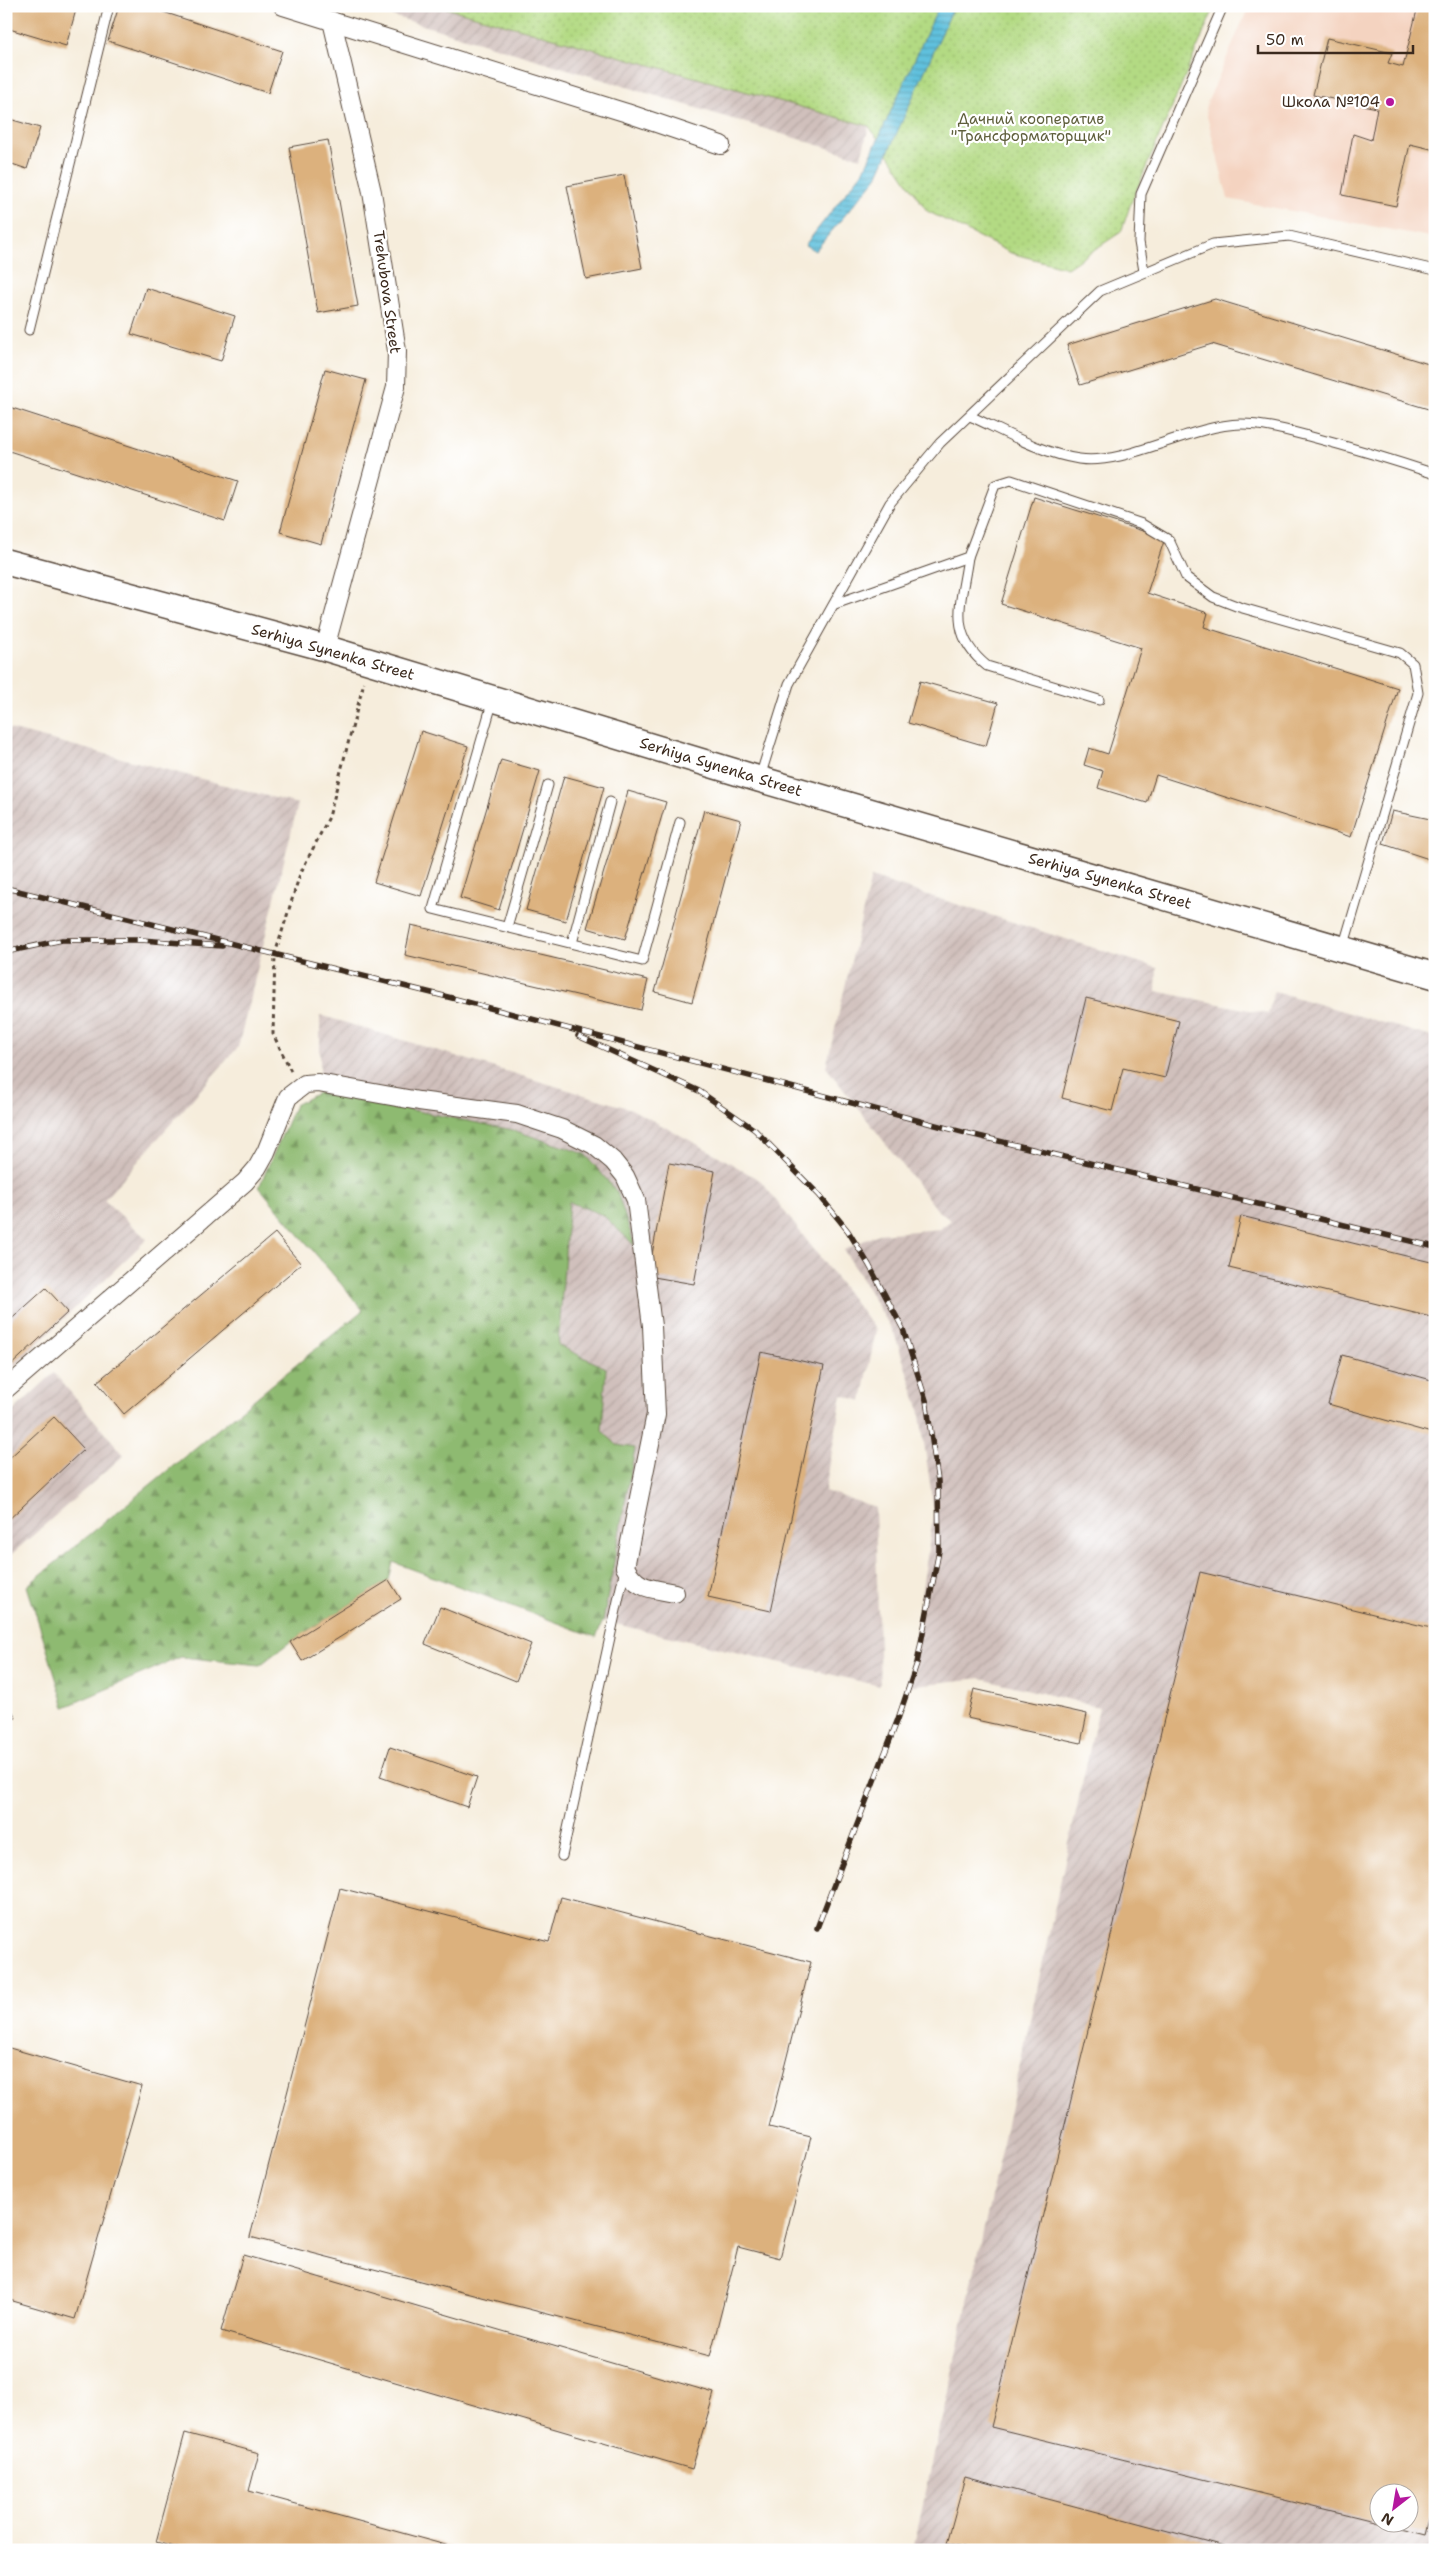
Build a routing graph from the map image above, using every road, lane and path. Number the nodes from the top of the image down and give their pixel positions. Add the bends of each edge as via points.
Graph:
1 (110, 6) edge
2 (283, 6) edge
3 (1223, 6) edge
4 (332, 21) junction
5 (721, 145) dead end
6 (1435, 270) edge
7 (1144, 271) junction
8 (29, 330) dead end
9 (970, 416) junction
10 (1435, 474) edge
11 (968, 557) junction
12 (6, 562) edge
13 (834, 604) junction
14 (324, 648) junction
15 (370, 662) junction
16 (494, 699) junction
17 (1099, 700) dead end
18 (759, 779) junction
19 (548, 785) dead end
20 (610, 802) dead end
21 (680, 822) dead end
22 (507, 927) junction
23 (572, 943) junction
24 (1343, 949) junction
25 (1435, 976) edge
26 (298, 1088) junction
27 (6, 1389) edge
28 (625, 1566) junction
29 (675, 1593) dead end
30 (562, 1856) dead end

1 - 8 lane
2 - 4 street
3 - 7 lane via 1141,194 1139,242
4 - 5 street
4 - 14 street, Trehubova Street via 372,192 397,351 396,387
6 - 7 lane via 1289,236 1213,244
7 - 9 lane via 1100,291
9 - 10 lane via 1049,451 1080,459 1109,458 1215,427 1262,424
9 - 13 lane via 940,443 890,503
11 - 13 lane
11 - 17 lane via 959,623 963,639 973,655 987,666
11 - 24 lane via 996,485 1002,481 1022,482 1142,524 1164,535 1186,577 1213,597 1400,653 1413,664 1418,693
12 - 14 street, Serhiya Synenka Street
13 - 18 lane via 789,684
14 - 15 street, Serhiya Synenka Street
15 - 16 street, Serhiya Synenka Street
15 - 26 path via 329,817 300,874 274,954 274,1034
16 - 18 street, Serhiya Synenka Street
16 - 22 lane via 433,909
18 - 24 street, Serhiya Synenka Street
19 - 22 lane
20 - 23 lane
21 - 23 lane via 642,961
22 - 23 lane
24 - 25 street, Serhiya Synenka Street
26 - 27 street via 288,1097 266,1152 245,1182
26 - 28 street via 318,1083 517,1114 562,1129 594,1145 625,1176 636,1200 652,1326 656,1414
28 - 29 street via 632,1580 639,1585
28 - 30 lane

